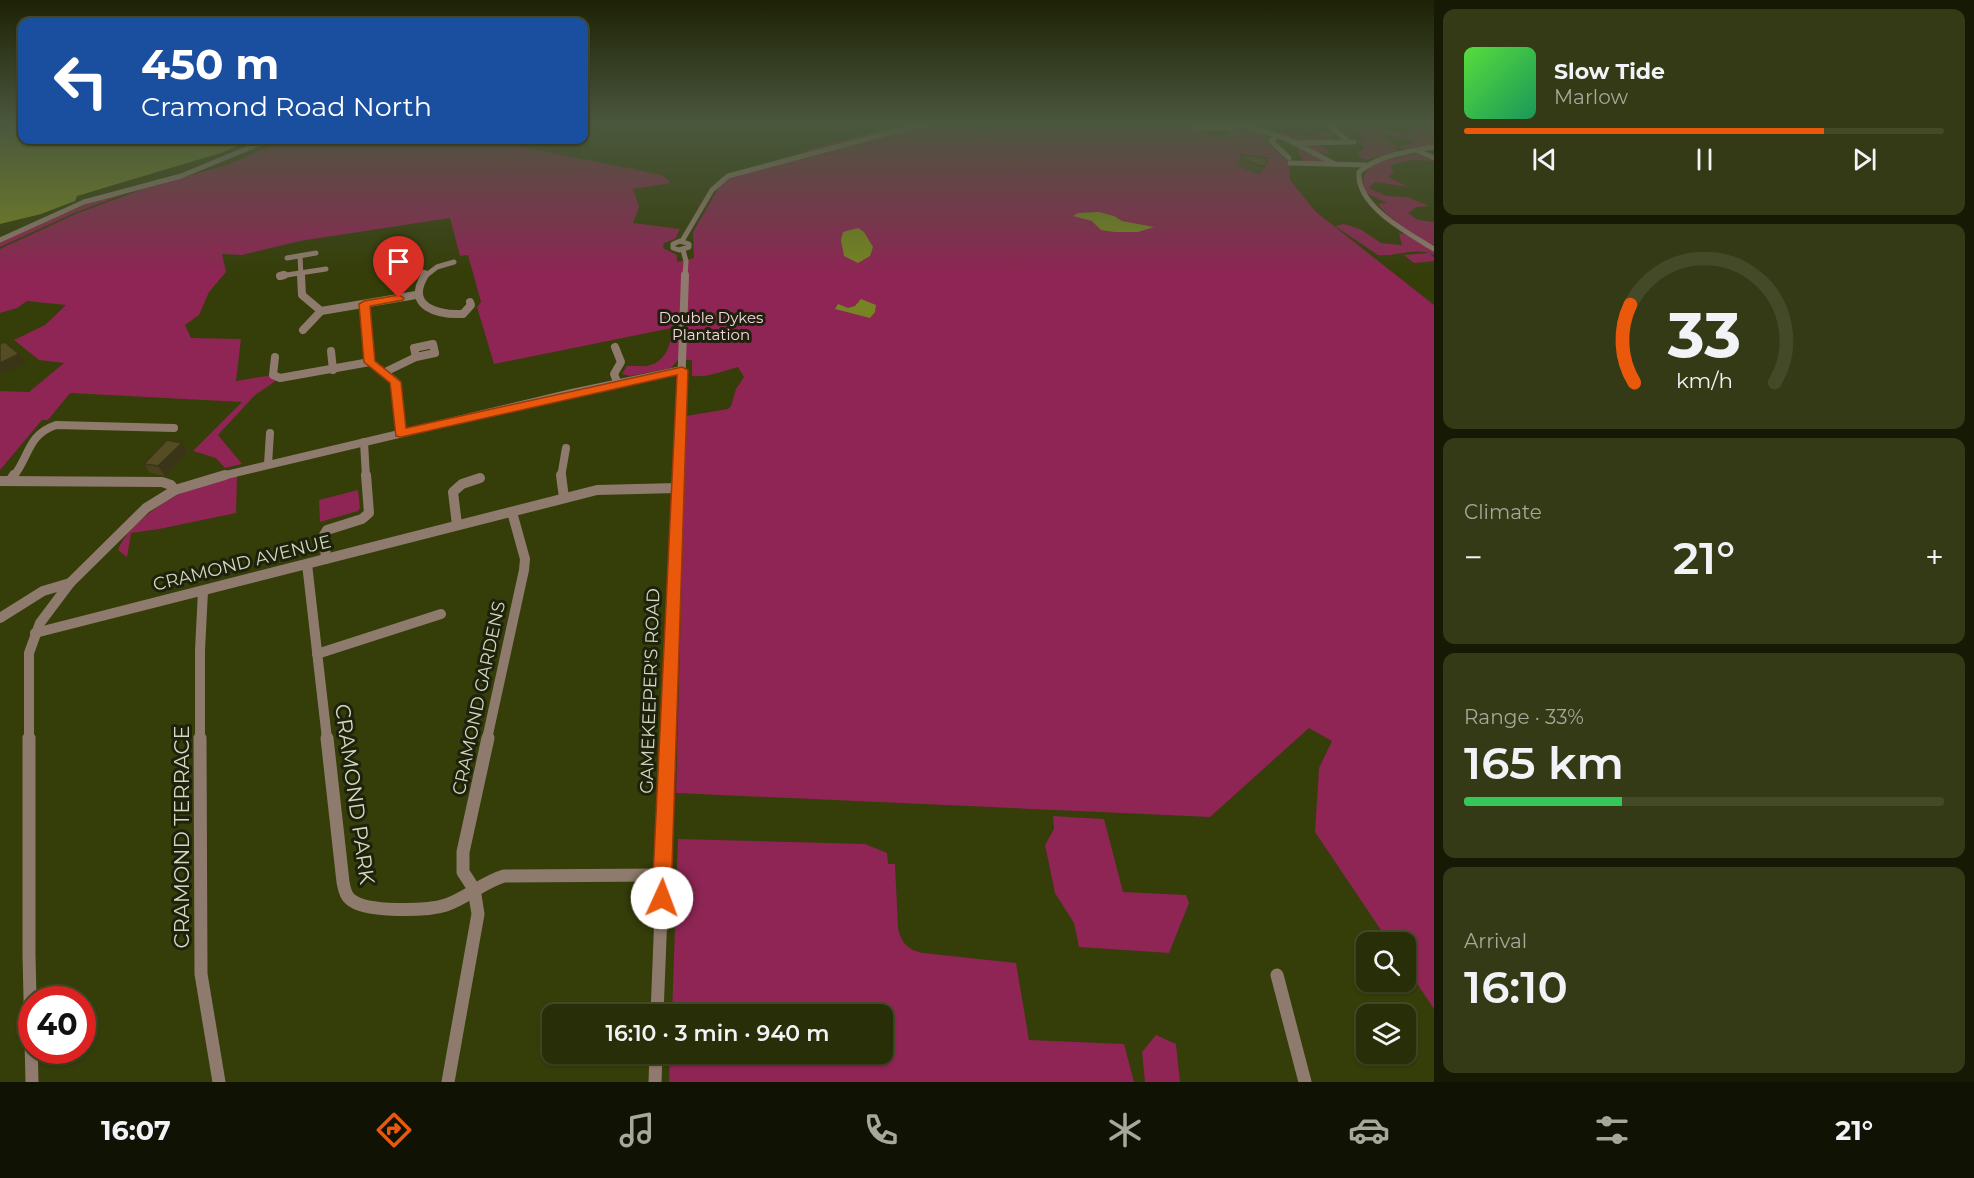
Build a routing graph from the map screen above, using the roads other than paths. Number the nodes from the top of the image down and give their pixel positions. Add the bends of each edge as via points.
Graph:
1 (188, 173) edge
2 (736, 173) edge
3 (1360, 173) edge
4 (0, 240) edge
5 (682, 241) junction
6 (394, 249) dead end
7 (1434, 249) edge
8 (683, 250) junction
9 (316, 253) dead end
10 (300, 256) junction
11 (287, 258) dead end
12 (454, 262) dead end
13 (326, 269) dead end
14 (300, 273) junction
15 (426, 273) junction
16 (280, 276) dead end
17 (416, 295) junction
18 (470, 302) dead end
19 (364, 304) junction
20 (321, 311) junction
21 (303, 330) dead end
22 (615, 347) dead end
23 (331, 351) dead end
24 (275, 357) dead end
25 (416, 357) dead end
26 (370, 362) junction
27 (333, 370) junction
28 (682, 370) junction
29 (383, 373) junction
30 (618, 384) junction
31 (174, 428) dead end
32 (270, 433) dead end
33 (401, 433) junction
34 (364, 442) junction
35 (566, 448) dead end
36 (268, 464) junction
37 (480, 478) dead end
38 (5, 481) edge
39 (678, 488) junction
40 (175, 490) junction
41 (564, 498) junction
42 (512, 512) junction
43 (457, 525) junction
44 (326, 559) junction
45 (308, 564) junction
46 (70, 583) junction
47 (203, 591) junction
48 (441, 614) dead end
49 (0, 618) edge
50 (35, 633) junction
51 (317, 654) junction
52 (663, 874) junction
53 (474, 889) junction
54 (1277, 975) dead end
55 (657, 1004) edge
56 (656, 1064) edge
57 (32, 1082) edge
58 (219, 1082) edge
59 (448, 1082) edge
60 (655, 1082) edge
61 (1305, 1082) edge

1 - 4 street via 102,197
2 - 5 street via 722,179 712,190
3 - 7 street via 1357,178 1364,196
5 - 8 street via 690,246
5 - 8 street via 672,246
6 - 15 street via 405,245 418,271
8 - 28 street, GAMEKEEPER'S ROAD via 686,261
9 - 10 street
10 - 11 street
10 - 14 street
12 - 15 street
13 - 14 street
14 - 16 street
14 - 20 street via 302,296
15 - 17 street
17 - 18 street via 420,304 431,311 449,315 463,314
17 - 19 street
19 - 20 street
19 - 26 street
20 - 21 street
22 - 30 street via 621,362 614,374
23 - 27 street
24 - 27 street via 273,375 280,378
25 - 29 street
26 - 27 street
26 - 29 street
28 - 30 street
28 - 39 street, GAMEKEEPER'S ROAD
29 - 33 street via 396,382
30 - 33 street
31 - 38 street via 47,427 34,436 18,472
32 - 36 street
33 - 34 street
34 - 36 street
34 - 44 street via 369,513 327,530
35 - 41 street via 560,481
36 - 40 street
37 - 43 street via 453,492
38 - 40 street via 162,482
39 - 41 street, CRAMOND AVENUE via 608,489
39 - 52 street, GAMEKEEPER'S ROAD
40 - 46 street via 140,514
41 - 42 street, CRAMOND AVENUE
42 - 43 street, CRAMOND AVENUE
42 - 53 street, CRAMOND GARDENS via 525,559 524,570 463,852 464,872
43 - 44 street, CRAMOND AVENUE
44 - 45 street, CRAMOND AVENUE
45 - 47 street, CRAMOND AVENUE
45 - 51 street, CRAMOND PARK
46 - 49 street via 50,587
46 - 50 street
47 - 50 street, CRAMOND AVENUE
47 - 58 street, CRAMOND TERRACE via 201,974
48 - 51 street
50 - 57 street via 30,645 28,684
51 - 53 street, CRAMOND PARK via 344,886 350,899 374,907 419,909 444,906
52 - 53 street via 504,876 488,879
52 - 55 street, GAMEKEEPER'S ROAD
53 - 59 street, CRAMOND GARDENS via 478,914
54 - 61 street
56 - 60 street

